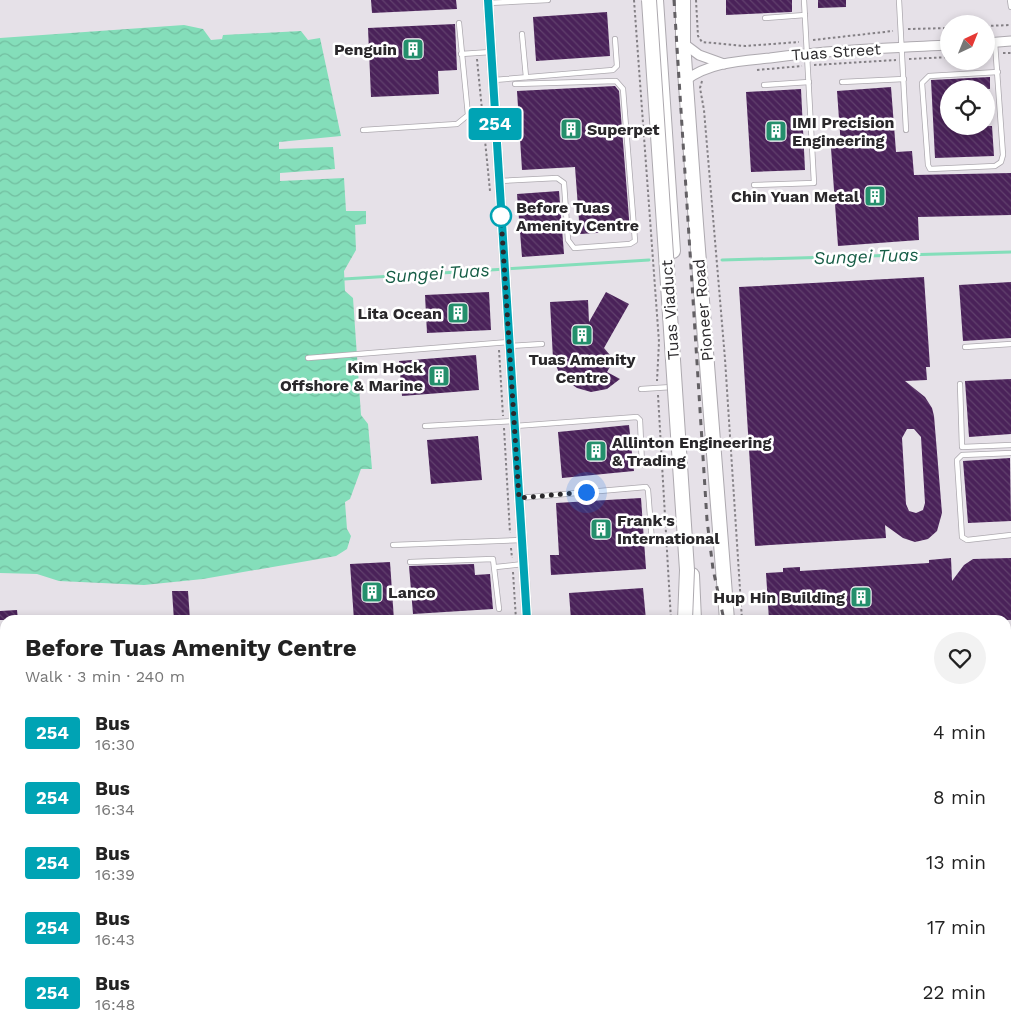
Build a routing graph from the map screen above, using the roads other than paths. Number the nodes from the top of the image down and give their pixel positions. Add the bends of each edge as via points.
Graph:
1 (548, 0) edge
2 (649, 0) edge
3 (656, 0) edge
4 (683, 0) edge
5 (804, 0) edge
6 (899, 0) edge
7 (1010, 0) edge
8 (488, 1) edge
9 (1011, 7) edge
10 (805, 15) junction
11 (765, 18) dead end
12 (459, 23) dead end
13 (522, 34) dead end
14 (615, 39) dead end
15 (1011, 41) edge
16 (683, 43) junction
17 (995, 43) edge
18 (940, 45) edge
19 (903, 47) junction
20 (491, 52) junction
21 (808, 53) junction
22 (462, 54) junction
23 (995, 60) edge
24 (724, 64) junction
25 (998, 72) junction
26 (526, 77) junction
27 (904, 79) junction
28 (492, 80) junction
29 (686, 80) junction
30 (809, 82) junction
31 (842, 82) dead end
32 (515, 84) dead end
33 (764, 85) dead end
34 (363, 130) dead end
35 (906, 130) dead end
36 (499, 181) junction
37 (754, 185) dead end
38 (510, 344) junction
39 (542, 344) dead end
40 (1011, 344) edge
41 (965, 347) dead end
42 (308, 358) dead end
43 (960, 384) dead end
44 (681, 387) junction
45 (641, 389) dead end
46 (514, 423) junction
47 (425, 426) dead end
48 (1011, 445) edge
49 (1011, 453) edge
50 (642, 465) dead end
51 (519, 498) junction
52 (1011, 535) edge
53 (522, 540) junction
54 (652, 542) dead end
55 (393, 545) dead end
56 (410, 562) dead end
57 (524, 564) junction
58 (496, 567) junction
59 (499, 609) dead end
60 (527, 615) edge
61 (685, 615) edge
62 (694, 615) edge
63 (727, 615) edge

1 - 8 lane
2 - 61 main road, Tuas Viaduct, bridge via 687,570
3 - 44 main road, Pioneer Road
4 - 16 main road, Pioneer Road
5 - 10 lane
6 - 19 lane
7 - 9 lane
8 - 20 street
10 - 11 lane
10 - 21 lane
12 - 22 lane
13 - 26 lane
14 - 26 lane via 617,66 613,70
15 - 17 street
16 - 24 street, Tuas Street via 699,55
16 - 29 main road, Pioneer Road
18 - 19 street, Tuas Street
19 - 21 street, Tuas Street
19 - 27 lane
20 - 22 lane
20 - 28 street
21 - 24 street, Tuas Street
21 - 30 lane
22 - 34 lane via 468,115 457,124
23 - 25 lane
24 - 29 street, Tuas Street via 702,70
25 - 25 lane via 1001,162 996,166 930,169 923,80 928,76
26 - 28 lane
27 - 31 lane
27 - 35 lane
28 - 36 street
29 - 63 main road, Pioneer Road
30 - 33 lane
30 - 37 lane via 814,183
32 - 36 lane via 598,81 621,84 635,241 574,248 568,240 562,180
36 - 38 street
38 - 39 lane
38 - 42 lane
38 - 46 street
40 - 41 lane
43 - 48 lane via 962,447
44 - 45 lane
44 - 62 main road, Pioneer Road
46 - 47 lane
46 - 50 lane via 637,417 640,420
46 - 51 street
49 - 52 lane via 962,455 957,460 962,537 967,540
51 - 53 street
51 - 54 lane via 646,487
53 - 55 lane
53 - 57 street
56 - 58 lane via 492,558
57 - 58 lane
57 - 60 street
58 - 59 lane

